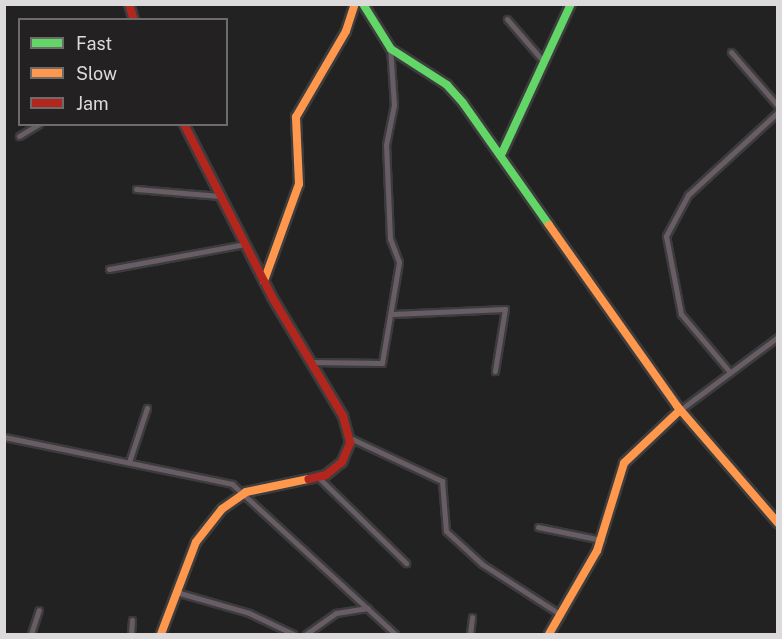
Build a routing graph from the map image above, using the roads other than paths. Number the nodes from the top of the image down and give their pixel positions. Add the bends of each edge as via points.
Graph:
1 (355, 4) edge
2 (363, 4) edge
3 (571, 4) edge
4 (507, 19) dead end
5 (390, 47) junction
6 (731, 52) dead end
7 (544, 62) junction
8 (777, 106) edge
9 (777, 112) edge
10 (36, 126) edge
11 (185, 126) edge
12 (20, 136) dead end
13 (502, 153) junction
14 (136, 189) dead end
15 (220, 196) junction
16 (244, 244) junction
17 (109, 269) dead end
18 (264, 281) junction
19 (393, 314) junction
20 (777, 337) edge
21 (312, 362) junction
22 (495, 371) dead end
23 (729, 371) junction
24 (147, 408) dead end
25 (680, 410) junction
26 (4, 437) edge
27 (350, 438) junction
28 (129, 462) junction
29 (319, 478) junction
30 (246, 492) junction
31 (776, 518) edge
32 (538, 527) dead end
33 (602, 540) junction
34 (406, 563) dead end
35 (176, 591) junction
36 (368, 608) junction
37 (39, 610) dead end
38 (561, 615) junction
39 (471, 617) dead end
40 (132, 620) dead end
41 (31, 634) edge
42 (131, 634) edge
43 (161, 634) edge
44 (293, 634) edge
45 (306, 634) edge
46 (395, 634) edge
47 (470, 634) edge
48 (549, 634) edge

1 - 18 street via 346,31 296,117 299,184
2 - 5 street
3 - 7 street
4 - 7 street
5 - 13 street via 447,85
5 - 19 street via 394,105 386,146 390,239 399,262
6 - 8 street
7 - 13 street
9 - 23 street via 688,195 666,236 681,314
10 - 12 street
11 - 15 street
13 - 25 street via 608,313
14 - 15 street
15 - 16 street
16 - 17 street
16 - 18 street
18 - 21 street
19 - 21 street via 381,364
19 - 22 street via 505,309
20 - 23 street
21 - 27 street
23 - 25 street
24 - 28 street
25 - 31 street
25 - 33 street via 624,463
26 - 28 street
27 - 29 street via 342,462
27 - 38 street via 442,481 446,531 482,564
28 - 30 street via 223,481
29 - 30 street
29 - 34 street
30 - 35 street via 204,530
30 - 36 street via 296,548
32 - 33 street
33 - 38 street
35 - 43 street
35 - 44 street via 249,613
36 - 45 street via 336,613
36 - 46 street
37 - 41 street
38 - 48 street
39 - 47 street
40 - 42 street

